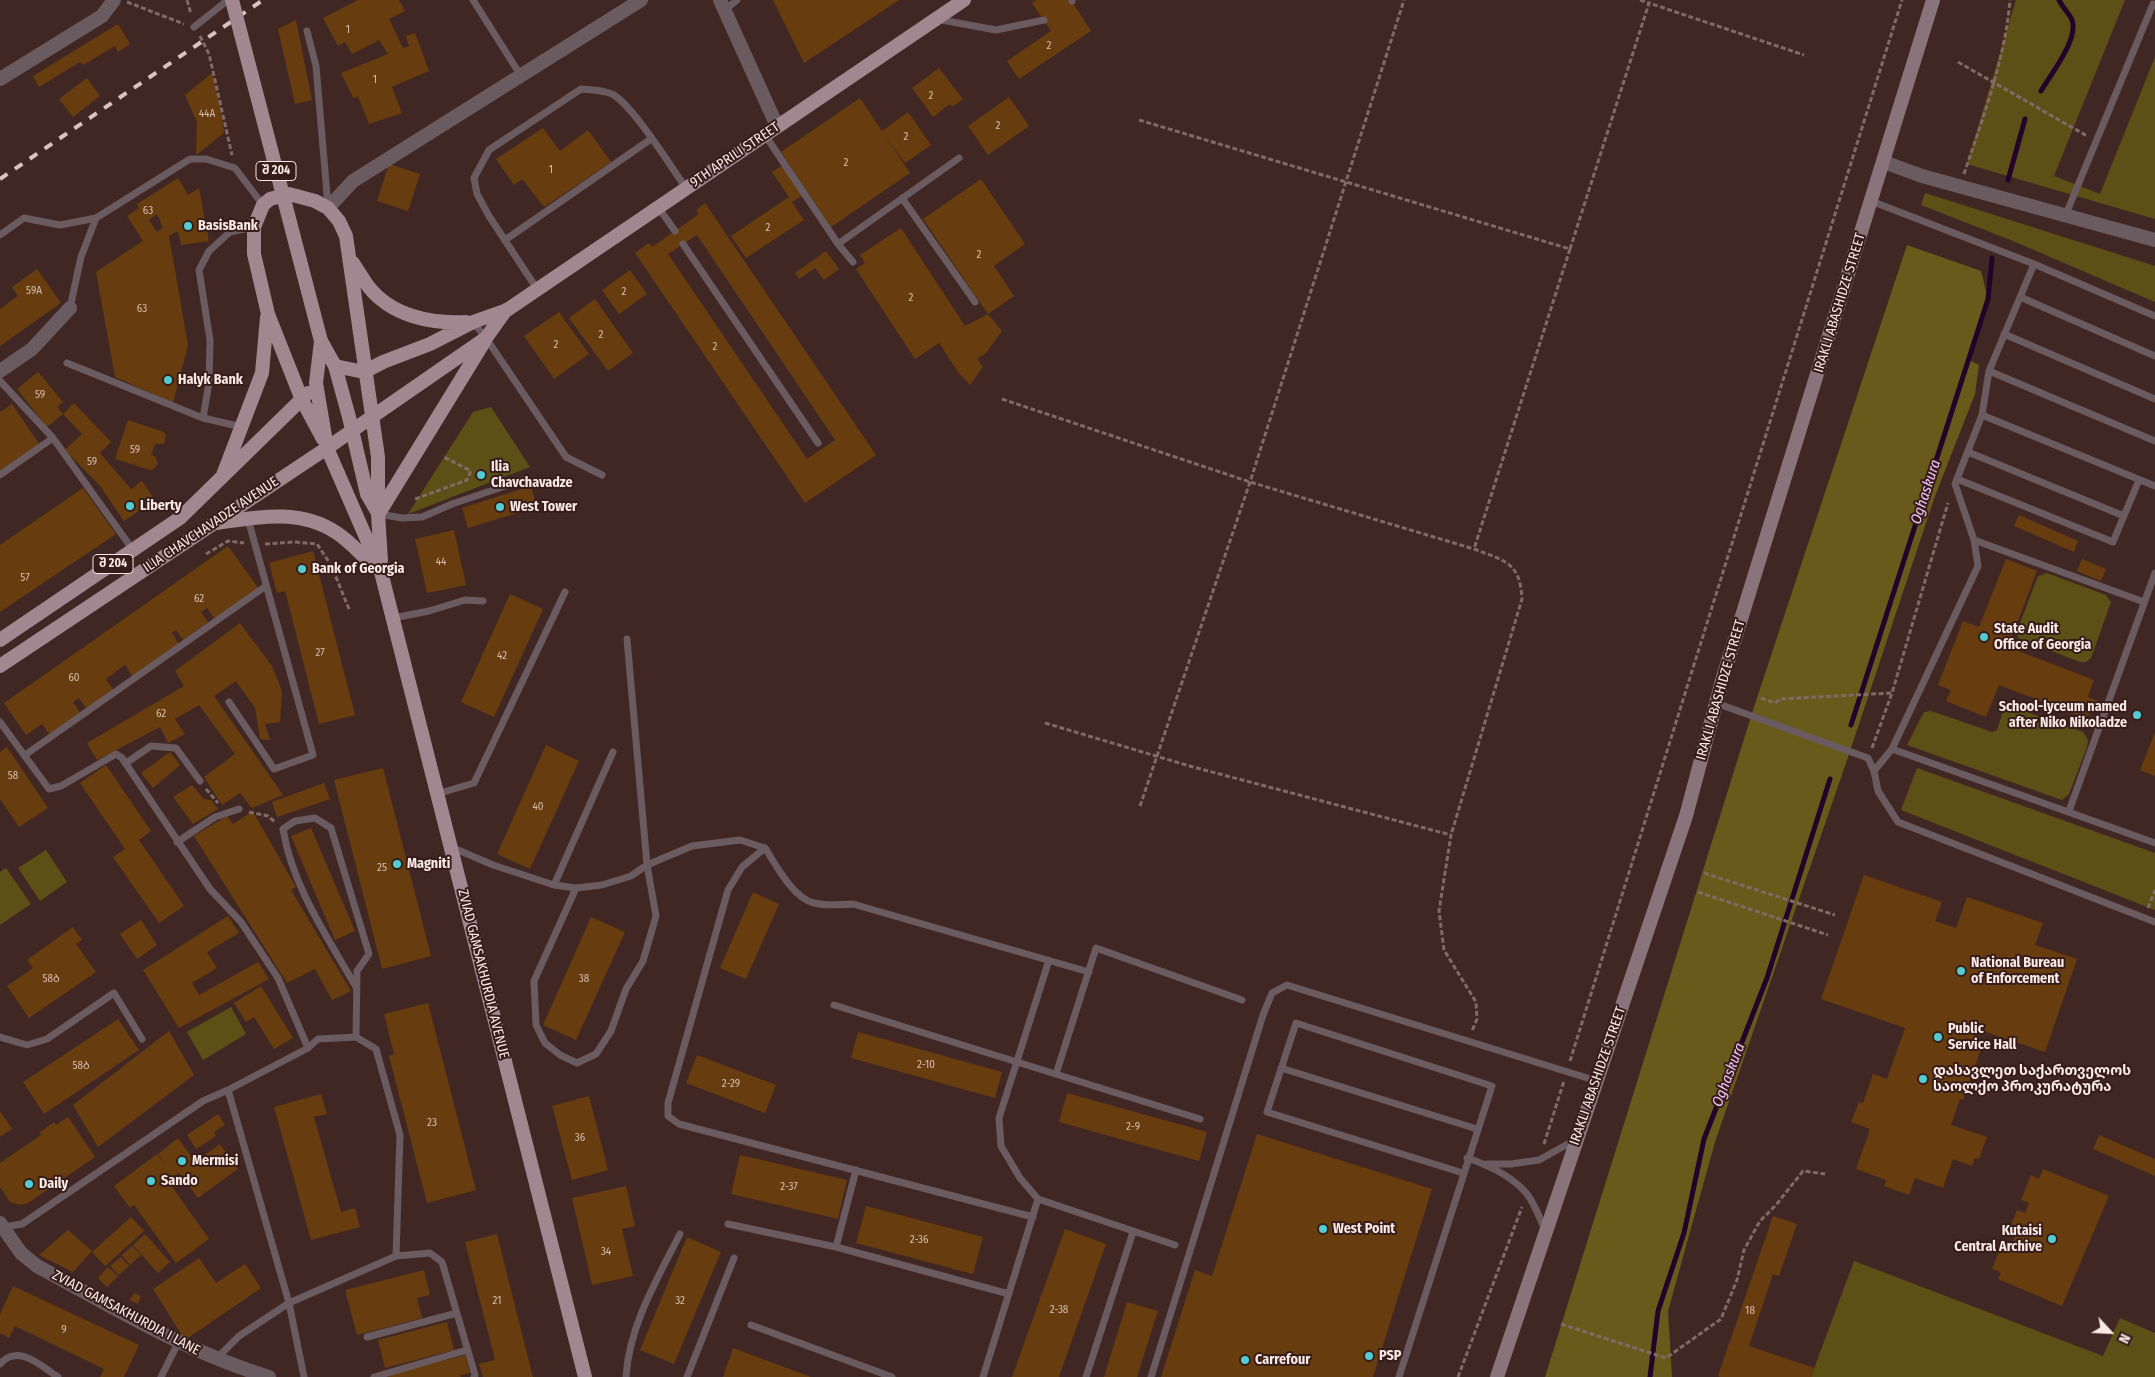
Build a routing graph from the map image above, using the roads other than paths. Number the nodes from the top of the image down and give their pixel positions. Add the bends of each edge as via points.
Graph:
1 (114, 0) edge
2 (228, 0) edge
3 (232, 0) edge
4 (473, 0) edge
5 (641, 0) edge
6 (737, 0) edge
7 (964, 0) edge
8 (1933, 0) edge
9 (2152, 4) dead end
10 (722, 5) edge
11 (936, 19) junction
12 (1044, 20) dead end
13 (194, 27) road end
14 (306, 31) dead end
15 (521, 76) junction
16 (0, 79) edge
17 (777, 126) junction
18 (765, 135) junction
19 (651, 139) junction
20 (959, 158) dead end
21 (1884, 162) junction
22 (686, 188) junction
23 (902, 198) junction
24 (1871, 201) junction
25 (263, 205) junction
26 (658, 207) junction
27 (328, 208) junction
28 (2066, 214) junction
29 (96, 218) junction
30 (254, 227) junction
31 (675, 231) dead end
32 (0, 235) edge
33 (505, 240) junction
34 (2155, 240) edge
35 (683, 244) dead end
36 (838, 244) junction
37 (350, 258) junction
38 (852, 262) dead end
39 (2034, 264) junction
40 (537, 289) junction
41 (2020, 297) junction
42 (975, 302) dead end
43 (70, 308) joint
44 (507, 310) junction
45 (268, 314) junction
46 (2155, 316) edge
47 (473, 322) junction
48 (2004, 334) junction
49 (486, 338) junction
50 (321, 341) junction
51 (2155, 356) edge
52 (67, 363) dead end
53 (335, 366) junction
54 (0, 371) edge
55 (1989, 371) junction
56 (364, 372) junction
57 (0, 381) edge
58 (316, 383) junction
59 (2155, 399) edge
60 (302, 400) junction
61 (1982, 415) junction
62 (372, 417) junction
63 (203, 418) junction
64 (242, 427) junction
65 (352, 429) junction
66 (53, 438) junction
67 (2155, 440) edge
68 (818, 442) dead end
69 (328, 448) junction
70 (1968, 452) junction
71 (0, 475) edge
72 (602, 475) dead end
73 (526, 479) dead end
74 (220, 480) junction
75 (2139, 480) junction
76 (1956, 481) junction
77 (2155, 486) edge
78 (378, 514) junction
79 (2124, 516) junction
80 (248, 518) junction
81 (211, 524) junction
82 (1974, 540) junction
83 (133, 550) junction
84 (382, 572) junction
85 (2155, 573) edge
86 (266, 586) junction
87 (565, 592) dead end
88 (483, 601) dead end
89 (2144, 602) junction
90 (393, 618) junction
91 (627, 638) dead end
92 (0, 640) edge
93 (0, 666) edge
94 (229, 702) dead end
95 (1716, 703) junction
96 (0, 722) edge
97 (1892, 749) junction
98 (613, 752) dead end
99 (25, 755) junction
100 (126, 763) junction
101 (1874, 772) junction
102 (200, 781) road end
103 (437, 794) junction
104 (239, 809) road end
105 (2069, 811) junction
106 (177, 842) junction
107 (2155, 843) edge
108 (451, 846) junction
109 (766, 848) junction
110 (647, 865) junction
111 (554, 885) junction
112 (576, 888) junction
113 (2155, 922) edge
114 (1048, 960) junction
115 (1089, 972) junction
116 (356, 987) junction
117 (1242, 1000) dead end
118 (834, 1005) dead end
119 (0, 1037) edge
120 (356, 1037) junction
121 (142, 1039) dead end
122 (308, 1048) junction
123 (1016, 1062) junction
124 (1281, 1068) junction
125 (1056, 1074) junction
126 (1597, 1081) junction
127 (228, 1090) junction
128 (1200, 1119) dead end
129 (1477, 1129) junction
130 (1577, 1139) junction
131 (1467, 1158) junction
132 (1486, 1164) junction
133 (856, 1170) junction
134 (1463, 1173) junction
135 (1038, 1200) junction
136 (1033, 1217) junction
137 (728, 1224) dead end
138 (1, 1228) edge
139 (1133, 1232) junction
140 (1546, 1232) junction
141 (680, 1234) dead end
142 (1175, 1245) dead end
143 (836, 1247) junction
144 (396, 1256) junction
145 (734, 1258) dead end
146 (1009, 1294) junction
147 (289, 1302) junction
148 (457, 1313) junction
149 (751, 1326) dead end
150 (367, 1337) dead end
151 (178, 1343) junction
152 (468, 1350) junction
153 (216, 1359) junction
154 (0, 1364) edge
155 (58, 1377) edge
156 (161, 1377) edge
157 (269, 1377) edge
158 (304, 1377) edge
159 (374, 1377) edge
160 (474, 1377) edge
161 (584, 1377) edge
162 (626, 1377) edge
163 (687, 1377) edge
164 (892, 1377) edge
165 (983, 1377) edge
166 (1086, 1377) edge
167 (1151, 1377) edge
168 (1399, 1377) edge
169 (1497, 1377) edge

1 - 16 street via 102,16
2 - 13 lane
3 - 50 main road, ZVIAD GAMSAKHURDIA AVENUE / შ 204, bridge
4 - 15 lane
5 - 15 street
6 - 10 lane
7 - 11 main road, 9TH APRILI STREET
8 - 21 main road, IRAKLI ABASHIDZE STREET
9 - 28 lane
10 - 17 street
11 - 12 lane via 996,30
11 - 17 main road, 9TH APRILI STREET
14 - 27 lane via 316,66
15 - 27 street via 353,181
17 - 18 main road, 9TH APRILI STREET
18 - 22 main road, 9TH APRILI STREET
18 - 36 lane
19 - 22 lane
19 - 33 lane
19 - 33 lane via 628,108 612,94 581,89 489,150 474,178 477,194
20 - 23 lane
21 - 24 main road, IRAKLI ABASHIDZE STREET
21 - 28 street via 1922,176
22 - 26 main road, 9TH APRILI STREET
23 - 36 lane
23 - 42 lane
24 - 39 lane
24 - 95 main road, IRAKLI ABASHIDZE STREET
25 - 27 main road via 270,199 289,194 309,198
25 - 29 lane via 235,168 206,159 190,159
25 - 30 main road
26 - 31 lane
26 - 40 main road, 9TH APRILI STREET
27 - 37 main road via 339,220
28 - 34 street
29 - 32 lane via 60,225 24,218
29 - 43 lane via 81,257
30 - 45 main road via 254,254
30 - 63 lane via 230,232 209,251 199,270 210,340 209,383
33 - 40 lane
35 - 68 lane
36 - 38 lane
37 - 47 main road via 378,297 406,314 446,323
37 - 56 main road
39 - 41 lane
39 - 46 lane
40 - 44 main road, 9TH APRILI STREET
41 - 48 lane
41 - 51 lane
43 - 54 street via 32,349
44 - 47 main road
44 - 49 main road
45 - 60 main road
45 - 64 main road via 262,373
47 - 49 lane
47 - 56 main road
48 - 55 lane
48 - 59 lane
49 - 62 main road, ILIA CHAVCHAVADZE AVENUE
49 - 72 lane via 566,457
49 - 78 main road
50 - 53 main road, ZVIAD GAMSAKHURDIA AVENUE / შ 204
50 - 58 main road, ZVIAD GAMSAKHURDIA AVENUE / შ 204
52 - 63 lane
53 - 56 main road
53 - 65 main road, ZVIAD GAMSAKHURDIA AVENUE / შ 204
55 - 61 lane
55 - 67 lane
56 - 62 main road
57 - 66 lane
58 - 60 main road, ILIA CHAVCHAVADZE AVENUE / შ 204
58 - 69 main road, ZVIAD GAMSAKHURDIA AVENUE / შ 204
60 - 69 main road
60 - 74 main road, ILIA CHAVCHAVADZE AVENUE / შ 204
61 - 70 lane
61 - 75 lane
62 - 65 main road, ILIA CHAVCHAVADZE AVENUE / შ 204
62 - 78 main road via 378,457
63 - 64 lane
64 - 74 main road
65 - 69 main road, ILIA CHAVCHAVADZE AVENUE / შ 204
65 - 78 main road, ZVIAD GAMSAKHURDIA AVENUE / შ 204 via 367,494
66 - 71 lane
66 - 83 lane
69 - 81 main road, ILIA CHAVCHAVADZE AVENUE / შ 204
69 - 84 main road, ZVIAD GAMSAKHURDIA AVENUE
70 - 76 lane
70 - 79 lane
73 - 78 lane via 422,517
74 - 83 main road, ILIA CHAVCHAVADZE AVENUE / შ 204 via 180,518
75 - 77 lane
75 - 79 lane
76 - 79 lane via 2113,542
76 - 82 lane
78 - 84 main road, ZVIAD GAMSAKHURDIA AVENUE
80 - 81 main road
80 - 84 main road via 277,515 320,524 337,533
80 - 86 lane
81 - 93 main road, ILIA CHAVCHAVADZE AVENUE / შ 204
82 - 89 lane
82 - 97 lane via 1978,566
83 - 92 main road, ILIA CHAVCHAVADZE AVENUE / შ 204
84 - 90 main road, ZVIAD GAMSAKHURDIA AVENUE
85 - 89 lane
86 - 94 lane via 313,755 274,769
86 - 99 lane
87 - 103 lane via 474,783
88 - 90 lane via 465,600
89 - 105 lane
90 - 103 main road, ZVIAD GAMSAKHURDIA AVENUE
91 - 110 lane
95 - 101 lane via 1868,758
95 - 126 main road, IRAKLI ABASHIDZE STREET via 1686,816
96 - 99 lane
97 - 101 lane
97 - 105 lane
98 - 111 lane
99 - 100 lane via 49,789 61,786 116,754
100 - 102 lane via 151,746 176,748
100 - 106 lane
101 - 113 lane via 1878,791 1898,822
103 - 108 main road, ZVIAD GAMSAKHURDIA AVENUE
104 - 106 lane via 215,817
105 - 107 lane
106 - 122 lane via 210,889 241,922 278,978
108 - 111 lane via 493,865
108 - 161 main road, ZVIAD GAMSAKHURDIA AVENUE
109 - 110 lane via 740,840 720,841 692,846
109 - 114 lane via 784,878 801,897 812,903 853,904
109 - 133 lane via 742,867 728,890 668,1103 668,1116 679,1124
110 - 112 lane via 631,876
110 - 112 lane via 656,916 643,961 626,989 611,1032 596,1054 577,1063 545,1043 536,1025 534,981
111 - 112 lane
114 - 115 lane
114 - 123 lane
115 - 117 lane via 1096,948
115 - 125 lane
116 - 116 lane via 356,971 369,954 331,828 315,818 295,821 283,829 286,851 316,918
116 - 120 lane
118 - 123 lane
119 - 121 lane via 27,1046 47,1039 114,994
120 - 122 lane via 318,1039
120 - 144 lane via 376,1049 400,1135
122 - 127 lane
123 - 125 lane
123 - 135 lane via 999,1118 1001,1146
124 - 129 lane
124 - 129 lane via 1296,1023 1492,1086
124 - 134 lane via 1267,1112
125 - 128 lane
126 - 130 main road, IRAKLI ABASHIDZE STREET
126 - 167 lane via 1287,985 1272,993
127 - 138 lane via 195,1106 22,1224
127 - 147 lane
129 - 131 lane
130 - 132 lane via 1539,1160
130 - 140 main road, IRAKLI ABASHIDZE STREET
131 - 132 lane
131 - 134 lane
132 - 140 lane via 1528,1195
133 - 136 lane
133 - 143 lane
134 - 168 lane
135 - 136 lane
135 - 139 lane
136 - 146 lane
137 - 143 lane
138 - 151 street, ZVIAD GAMSAKHURDIA I LANE via 21,1253 37,1266
139 - 142 lane
139 - 166 lane
140 - 169 main road, IRAKLI ABASHIDZE STREET
141 - 162 lane via 645,1305 627,1358
143 - 146 lane
144 - 147 lane
144 - 148 lane via 430,1253 442,1262
145 - 163 lane
146 - 165 lane
147 - 153 lane via 239,1336
147 - 158 lane
148 - 150 lane
148 - 152 lane
149 - 164 lane
151 - 153 street, ZVIAD GAMSAKHURDIA I LANE
151 - 156 lane
152 - 159 lane
152 - 160 lane
153 - 157 street, ZVIAD GAMSAKHURDIA I LANE
154 - 155 lane via 12,1355 24,1356

